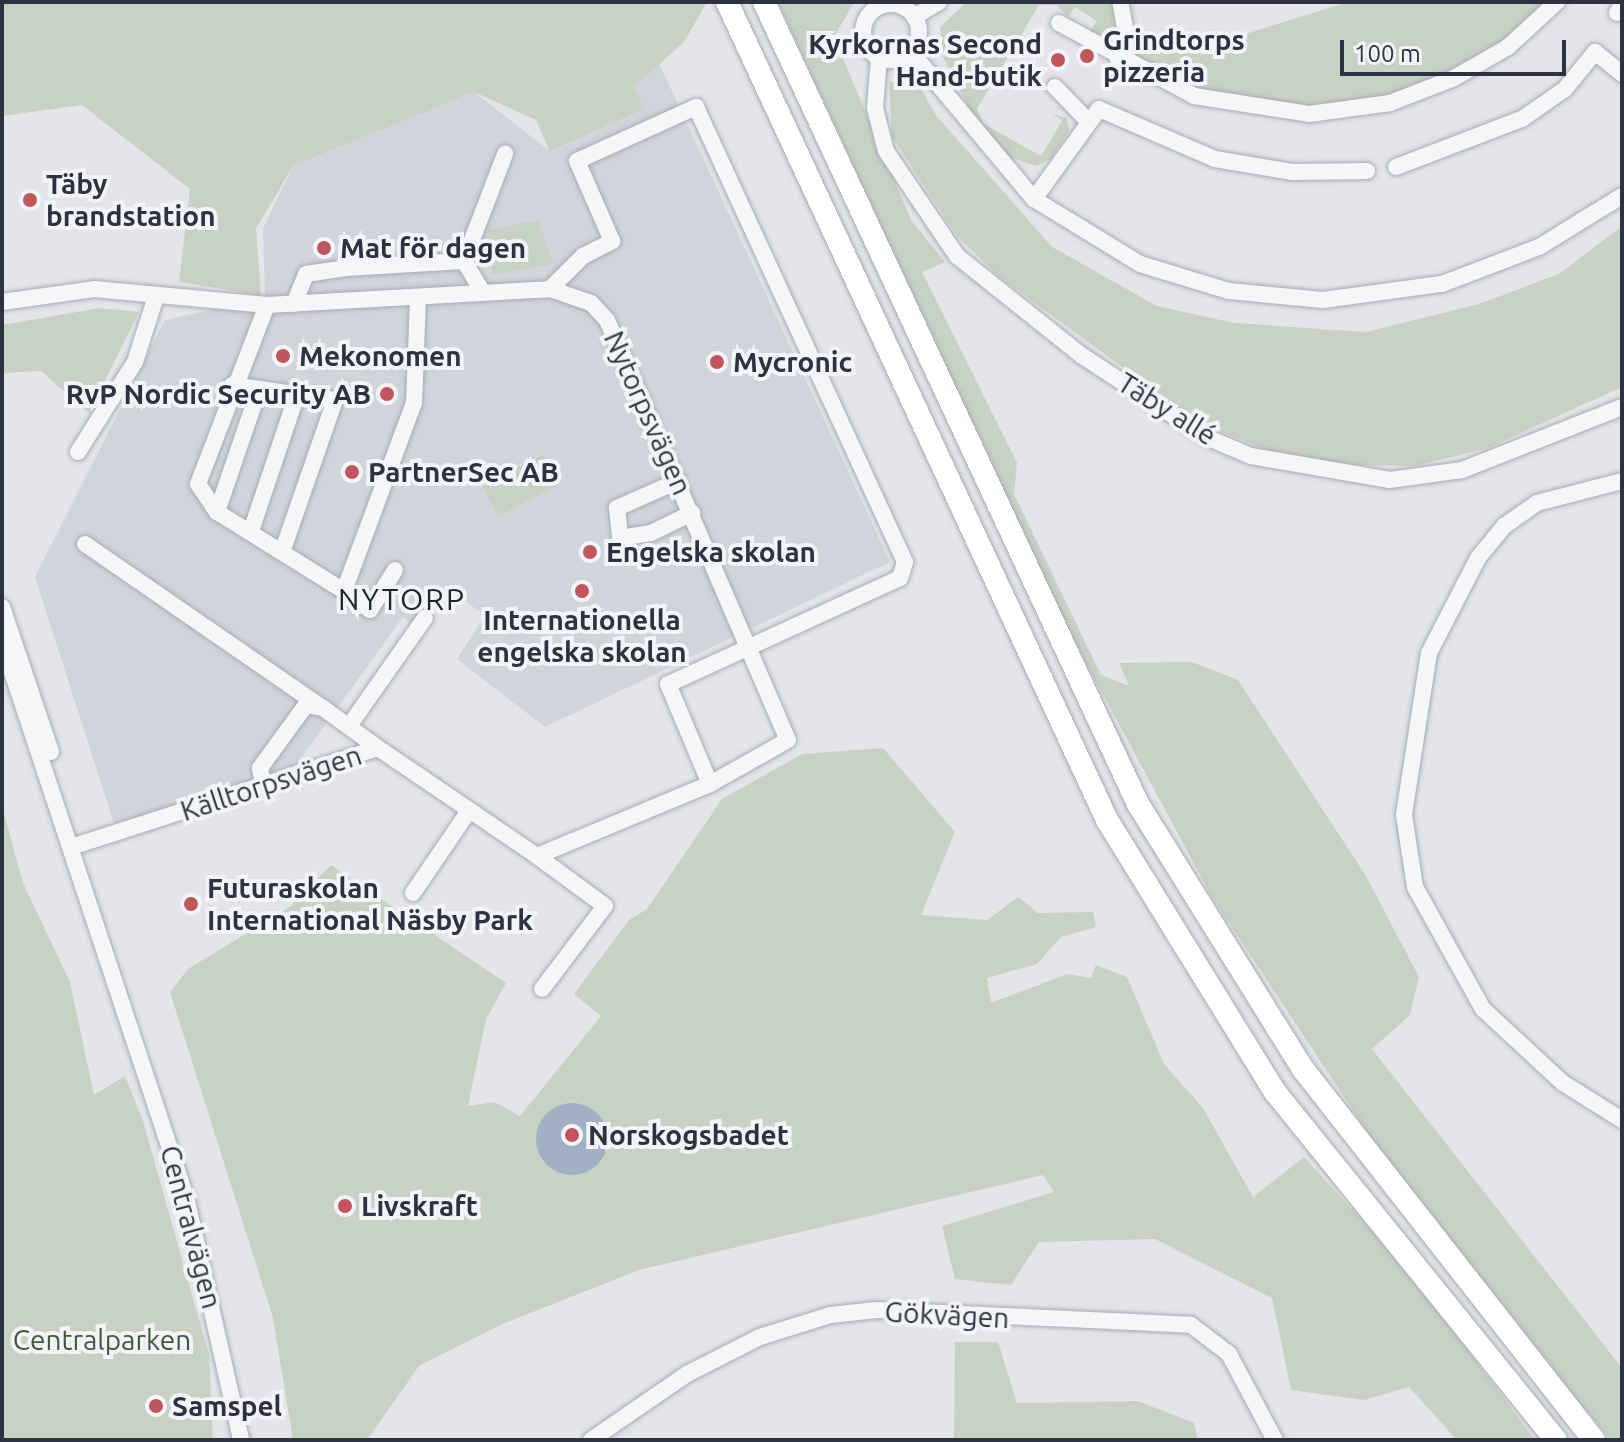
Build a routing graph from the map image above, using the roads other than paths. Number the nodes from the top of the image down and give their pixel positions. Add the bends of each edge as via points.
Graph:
1 (727, 2) edge
2 (764, 2) edge
3 (939, 2) edge
4 (1120, 2) edge
5 (1557, 2) edge
6 (882, 4) edge
7 (914, 17) junction
8 (1059, 23) dead end
9 (911, 52) junction
10 (879, 58) junction
11 (1118, 59) junction
12 (1622, 74) edge
13 (1055, 87) dead end
14 (1086, 119) junction
15 (505, 154) dead end
16 (1396, 167) dead end
17 (1367, 171) dead end
18 (1622, 196) edge
19 (1034, 199) junction
20 (464, 261) junction
21 (550, 289) junction
22 (482, 291) junction
23 (156, 296) junction
24 (418, 301) junction
25 (2, 302) edge
26 (294, 304) junction
27 (267, 305) junction
28 (232, 385) junction
29 (259, 389) junction
30 (297, 394) junction
31 (1622, 407) edge
32 (78, 452) dead end
33 (678, 481) junction
34 (1622, 481) edge
35 (217, 512) junction
36 (692, 513) junction
37 (251, 531) junction
38 (85, 544) dead end
39 (282, 552) junction
40 (395, 570) dead end
41 (344, 591) junction
42 (2, 607) edge
43 (425, 618) dead end
44 (2, 642) edge
45 (750, 646) junction
46 (323, 708) junction
47 (349, 726) junction
48 (378, 748) junction
49 (263, 784) junction
50 (710, 784) junction
51 (469, 811) junction
52 (77, 845) junction
53 (537, 856) junction
54 (413, 893) dead end
55 (542, 989) dead end
56 (1622, 1120) edge
57 (241, 1440) edge
58 (591, 1440) edge
59 (1275, 1440) edge
60 (1556, 1440) edge
61 (1594, 1440) edge

1 - 60 highway via 1107,820 1275,1092
2 - 61 highway via 1138,804 1303,1069
3 - 7 street
4 - 11 street via 1127,40
5 - 11 street via 1508,47 1454,78 1366,109 1309,114 1229,105
6 - 7 street
6 - 10 street via 863,26 865,45
7 - 9 street via 918,39
8 - 11 street
9 - 10 street
9 - 19 street
10 - 31 street, Täby allé via 875,108 886,151 957,256 1081,355 1206,437 1251,456 1390,480 1462,470
12 - 16 street via 1595,52 1565,89 1522,119
13 - 14 street
14 - 17 street via 1108,110 1192,151 1257,168
14 - 19 street
15 - 20 street
18 - 19 street via 1591,221 1482,273 1323,300 1277,298 1176,278 1140,264
20 - 22 street
20 - 26 street via 306,274
21 - 22 street, Nytorpsvägen
21 - 33 street, Nytorpsvägen via 591,303 607,320
21 - 45 street via 583,256 612,241 577,161 696,107 905,562 900,578
22 - 24 street, Nytorpsvägen
23 - 25 street, Nytorpsvägen via 94,289
23 - 27 street, Nytorpsvägen
23 - 32 street via 135,362
24 - 26 street, Nytorpsvägen
24 - 41 street via 414,403
26 - 27 street, Nytorpsvägen
27 - 28 street
28 - 29 street
28 - 35 street via 198,484
29 - 30 street
29 - 35 street
30 - 37 street
30 - 39 street via 335,400
33 - 36 street, Nytorpsvägen
33 - 36 street via 617,508 620,538 651,533
34 - 56 street via 1537,503 1505,525 1478,558 1423,672 1404,815 1415,887 1483,1009 1527,1055
35 - 37 street
36 - 45 street, Nytorpsvägen
37 - 39 street
38 - 46 street
39 - 41 street
40 - 41 street via 370,610
42 - 52 street, Centralvägen
43 - 47 street
44 - 52 street, Centralvägen
45 - 50 street, Nytorpsvägen via 788,740
45 - 50 street via 668,684
46 - 47 street
46 - 49 street via 306,705 293,717 260,768
47 - 48 street
48 - 49 street, Källtorpsvägen
48 - 51 street, Källtorpsvägen
49 - 52 street, Källtorpsvägen
50 - 53 street
51 - 53 street, Källtorpsvägen
51 - 54 street
52 - 57 street, Centralvägen via 186,1197
53 - 55 street, Källtorpsvägen via 605,906
58 - 59 street, Gökvägen via 687,1374 760,1337 830,1315 877,1310 1191,1325 1229,1354

